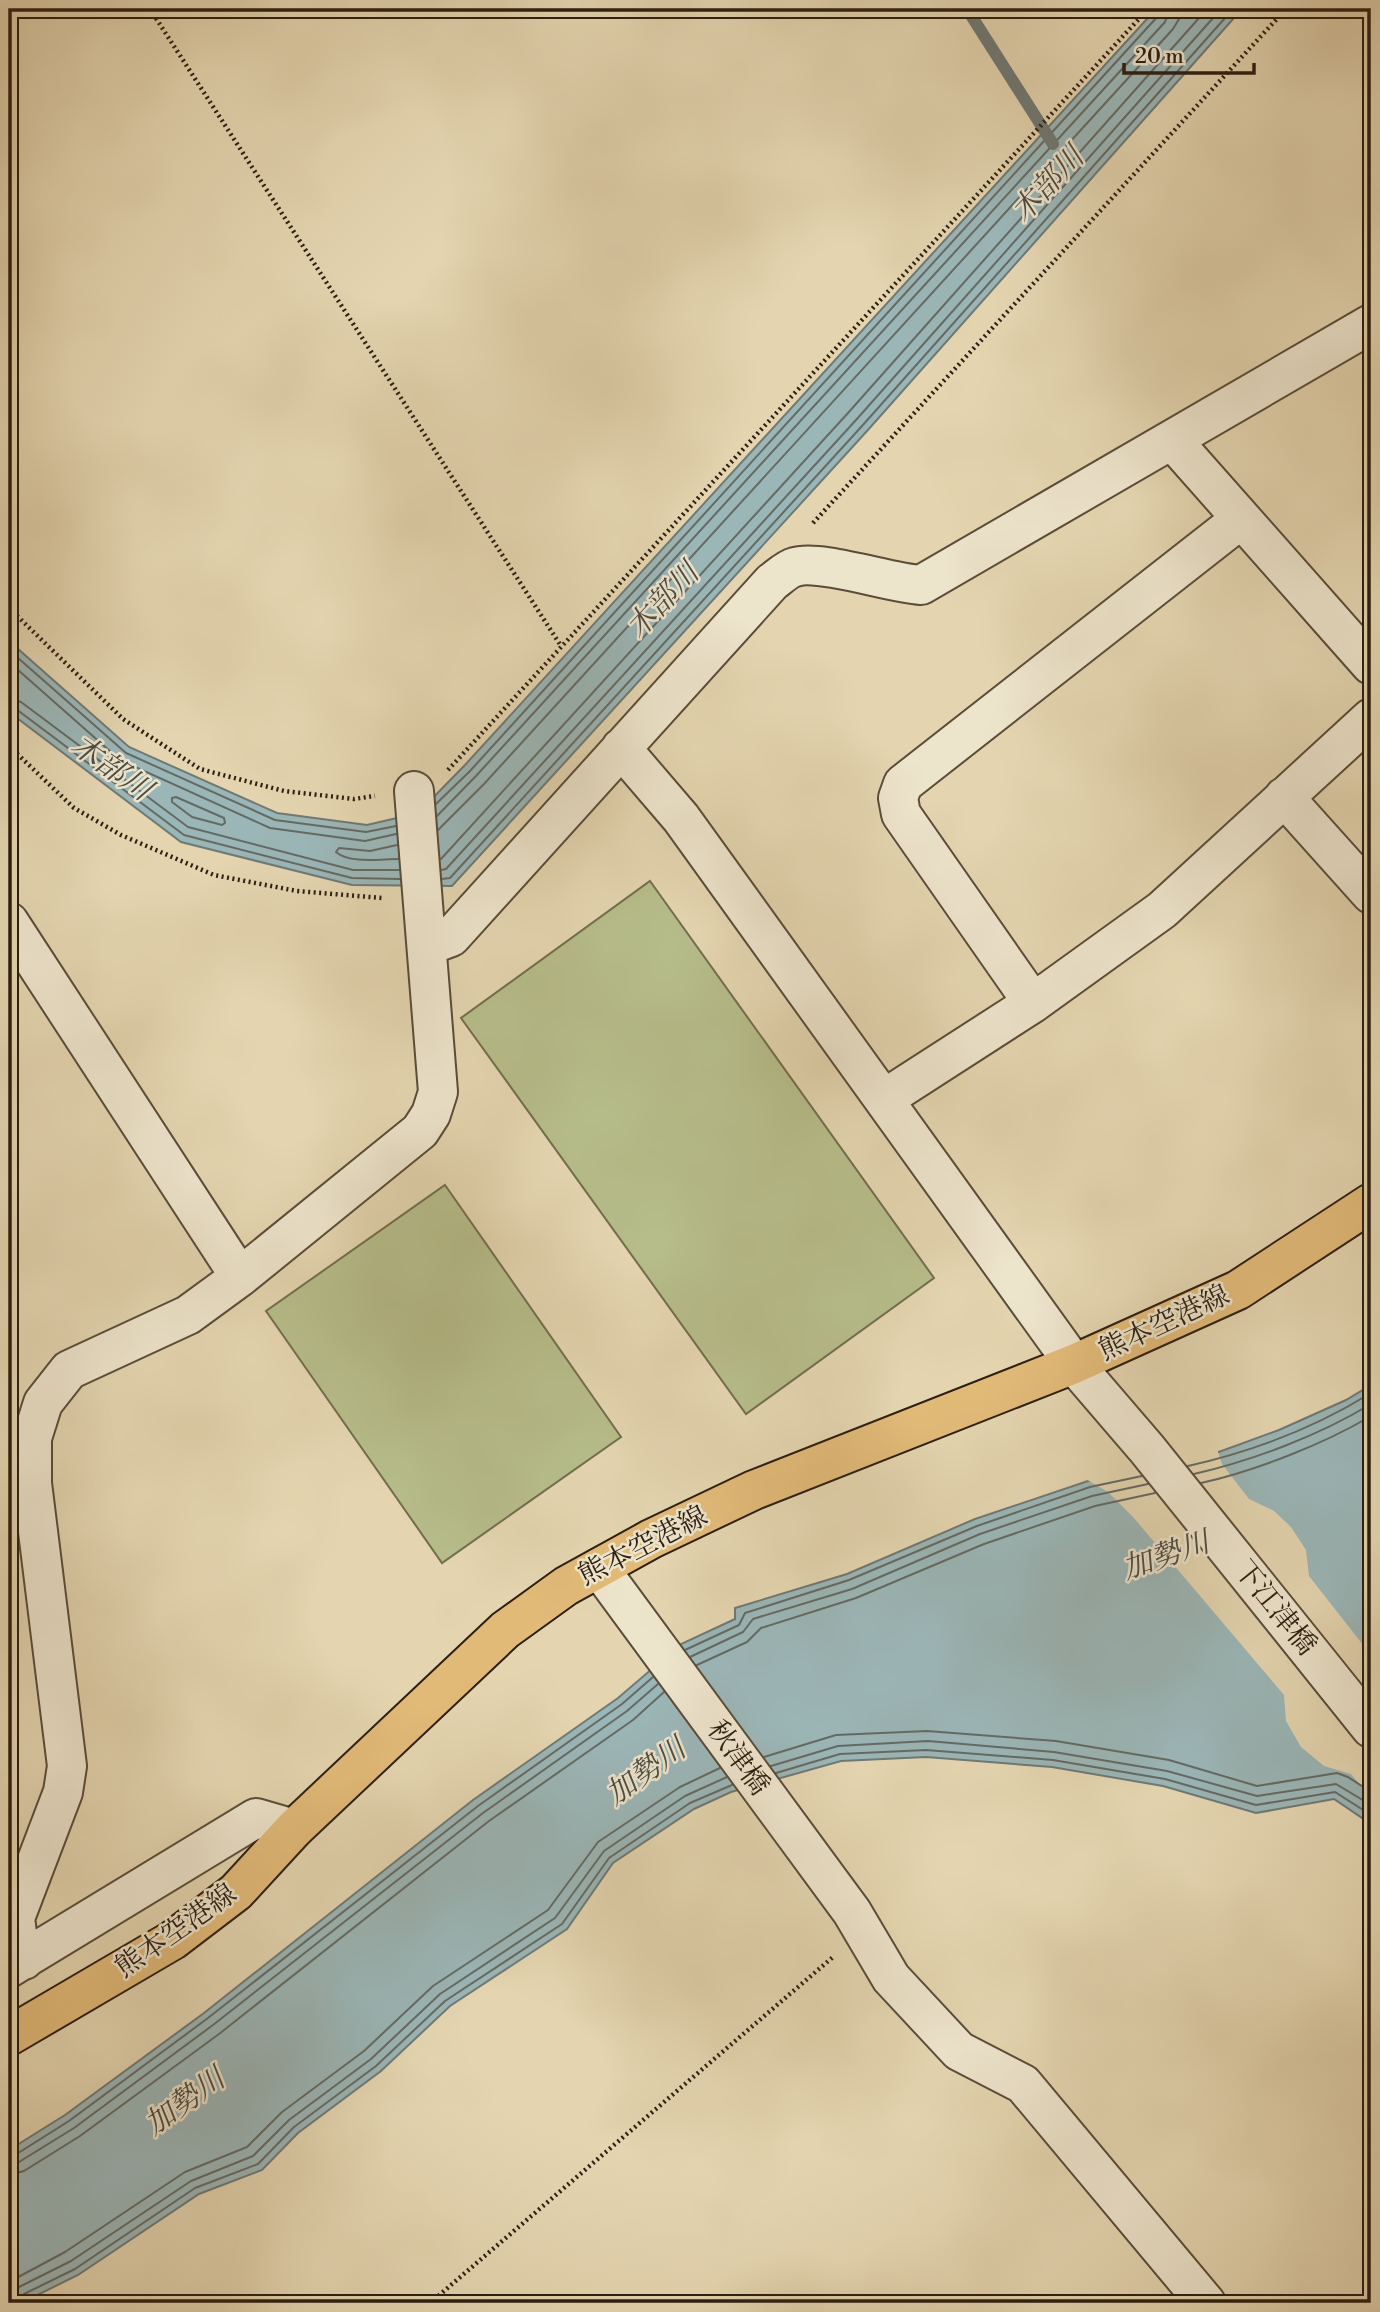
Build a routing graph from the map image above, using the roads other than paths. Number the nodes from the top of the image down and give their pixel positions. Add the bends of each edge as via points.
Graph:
1 (1371, 324) edge
2 (1173, 441) junction
3 (1241, 519) junction
4 (1371, 665) edge
5 (1371, 718) edge
6 (621, 748) junction
7 (414, 795) road end
8 (1284, 797) junction
9 (1371, 894) edge
10 (9, 922) edge
11 (427, 946) junction
12 (1033, 1003) junction
13 (884, 1098) junction
14 (1371, 1203) edge
15 (240, 1277) junction
16 (1074, 1364) junction
17 (598, 1568) junction
18 (1371, 1728) edge
19 (294, 1829) junction
20 (16, 1964) edge
21 (9, 2036) edge
22 (1206, 2303) edge

1 - 2 street
2 - 3 street
2 - 6 street via 921,585 820,566 796,567 772,582
3 - 4 street
3 - 12 street via 903,785 898,799 901,814
5 - 8 street
6 - 11 street via 451,937
6 - 13 street, 下江津橋 via 681,818
7 - 11 street
8 - 9 street
8 - 12 street via 1162,910
10 - 15 street
11 - 15 street via 438,1092 430,1114 420,1131
12 - 13 street
13 - 16 street, 下江津橋
14 - 16 main road, 熊本空港線 via 1238,1290
15 - 20 street via 188,1315 69,1370 43,1403 32,1438 32,1483 67,1766 63,1792 15,1918
16 - 17 main road, 熊本空港線 via 754,1490
16 - 18 street, 下江津橋
17 - 19 main road, 熊本空港線 via 505,1630
17 - 22 street, 秋津橋 via 857,1922 891,1978 959,2051 1023,2084
19 - 20 street via 256,1818
19 - 21 main road, 熊本空港線 via 236,1892 173,1940

